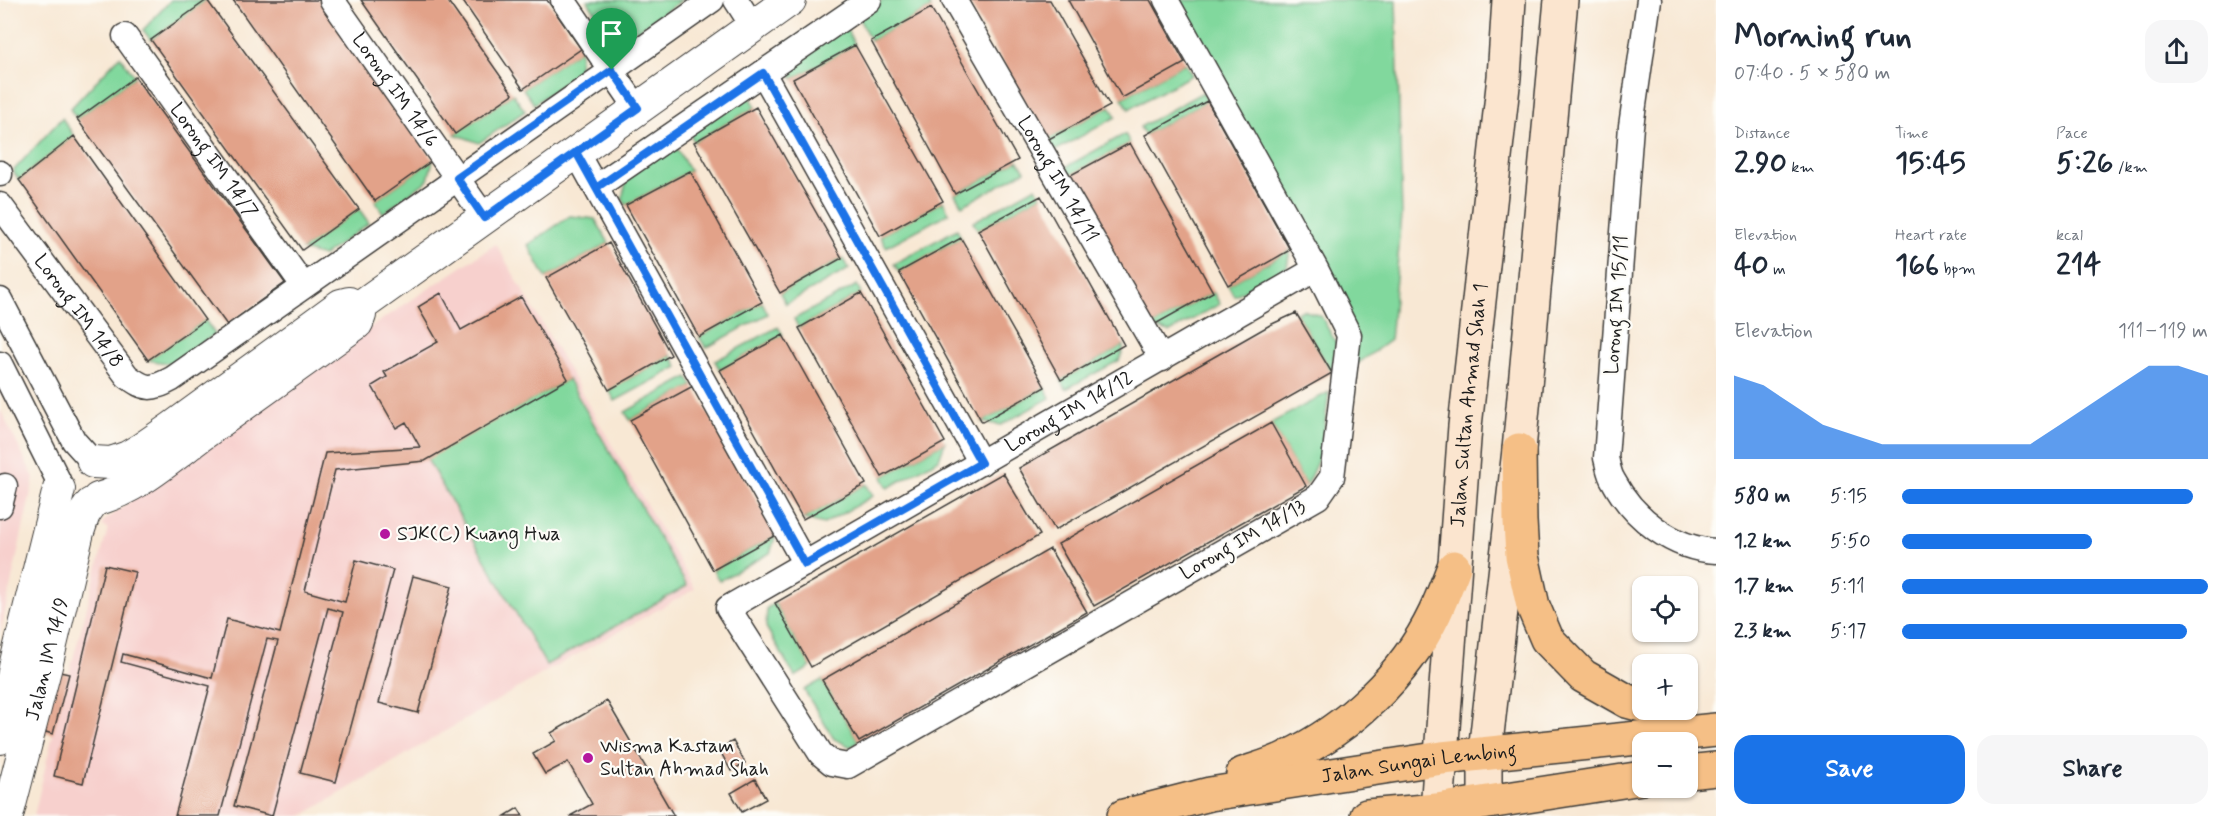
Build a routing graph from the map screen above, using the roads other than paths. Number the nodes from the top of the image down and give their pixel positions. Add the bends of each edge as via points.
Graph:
1 (332, 0) edge
2 (563, 0) edge
3 (712, 0) edge
4 (790, 0) edge
5 (869, 0) edge
6 (954, 0) edge
7 (1166, 0) edge
8 (1509, 0) edge
9 (1561, 0) edge
10 (1576, 0) edge
11 (1649, 0) edge
12 (744, 13) edge
13 (125, 36) dead end
14 (612, 70) junction
15 (763, 73) junction
16 (1552, 106) junction
17 (638, 108) junction
18 (576, 152) junction
19 (457, 178) junction
20 (596, 188) junction
21 (0, 205) edge
22 (484, 218) junction
23 (1316, 269) junction
24 (303, 285) junction
25 (0, 300) edge
26 (358, 308) junction
27 (1162, 359) junction
28 (0, 364) edge
29 (1519, 450) junction
30 (93, 462) junction
31 (981, 463) junction
32 (58, 485) junction
33 (95, 501) junction
34 (1716, 551) edge
35 (805, 564) junction
36 (1454, 567) junction
37 (728, 608) joint
38 (1632, 702) edge
39 (1698, 720) edge
40 (1716, 724) edge
41 (1716, 730) edge
42 (0, 738) edge
43 (1485, 752) junction
44 (1442, 758) junction
45 (1716, 769) edge
46 (1698, 771) edge
47 (1632, 780) edge
48 (1210, 794) junction
49 (1485, 802) junction
50 (1437, 810) junction
51 (7, 816) edge
52 (1124, 816) edge
53 (1367, 816) edge

1 - 19 street, Lorong IM 14/6
2 - 14 street
3 - 14 street
4 - 12 street
5 - 15 street
6 - 27 street, Lorong IM 14/11
7 - 23 street, Lorong IM 14/13
8 - 36 main road, Jalan Sultan Ahmad Shah 1
9 - 16 main road
10 - 16 street
11 - 34 street, Lorong IM 15/11 via 1631,126 1606,458 1612,479 1624,498 1660,533 1685,545
12 - 17 street
13 - 24 street, Lorong IM 14/7
14 - 17 street
14 - 19 street
15 - 20 street
15 - 31 street
16 - 29 main road
17 - 18 street
18 - 20 street
18 - 22 street
19 - 22 street, Lorong IM 14/6
19 - 24 street
20 - 35 street
21 - 24 street, Lorong IM 14/8 via 127,376 148,388 172,379
22 - 26 street
23 - 27 street, Lorong IM 14/12
23 - 37 street, Lorong IM 14/13 via 1349,334 1332,477 1318,497 848,766 832,763 820,754
25 - 30 street via 74,441
26 - 30 street via 352,303 341,305 128,457 111,463
26 - 33 street via 357,322 294,369 141,478
27 - 31 street, Lorong IM 14/12
28 - 32 street
29 - 38 main road via 1522,556 1533,606 1547,639 1583,676
29 - 43 main road
30 - 32 street via 70,462 64,466
30 - 33 street via 104,475 103,491
31 - 35 street, Lorong IM 14/12
32 - 33 street via 68,502 75,505
32 - 42 street, Jalan IM 14/9
33 - 51 street, Jalan IM 14/9 via 84,514 78,532
35 - 37 street, Lorong IM 14/12
36 - 44 main road, Jalan Sultan Ahmad Shah 1
36 - 48 main road via 1434,615 1407,660 1372,699 1331,732 1286,758 1236,777
39 - 40 main road
41 - 43 main road, Jalan Sungai Lembing
43 - 44 main road, Jalan Sungai Lembing
43 - 49 main road
44 - 48 main road, Jalan Sungai Lembing
44 - 50 main road, Jalan Sultan Ahmad Shah 1
45 - 46 main road
47 - 49 main road
48 - 52 main road, Jalan Sungai Lembing
49 - 50 main road
50 - 53 main road

